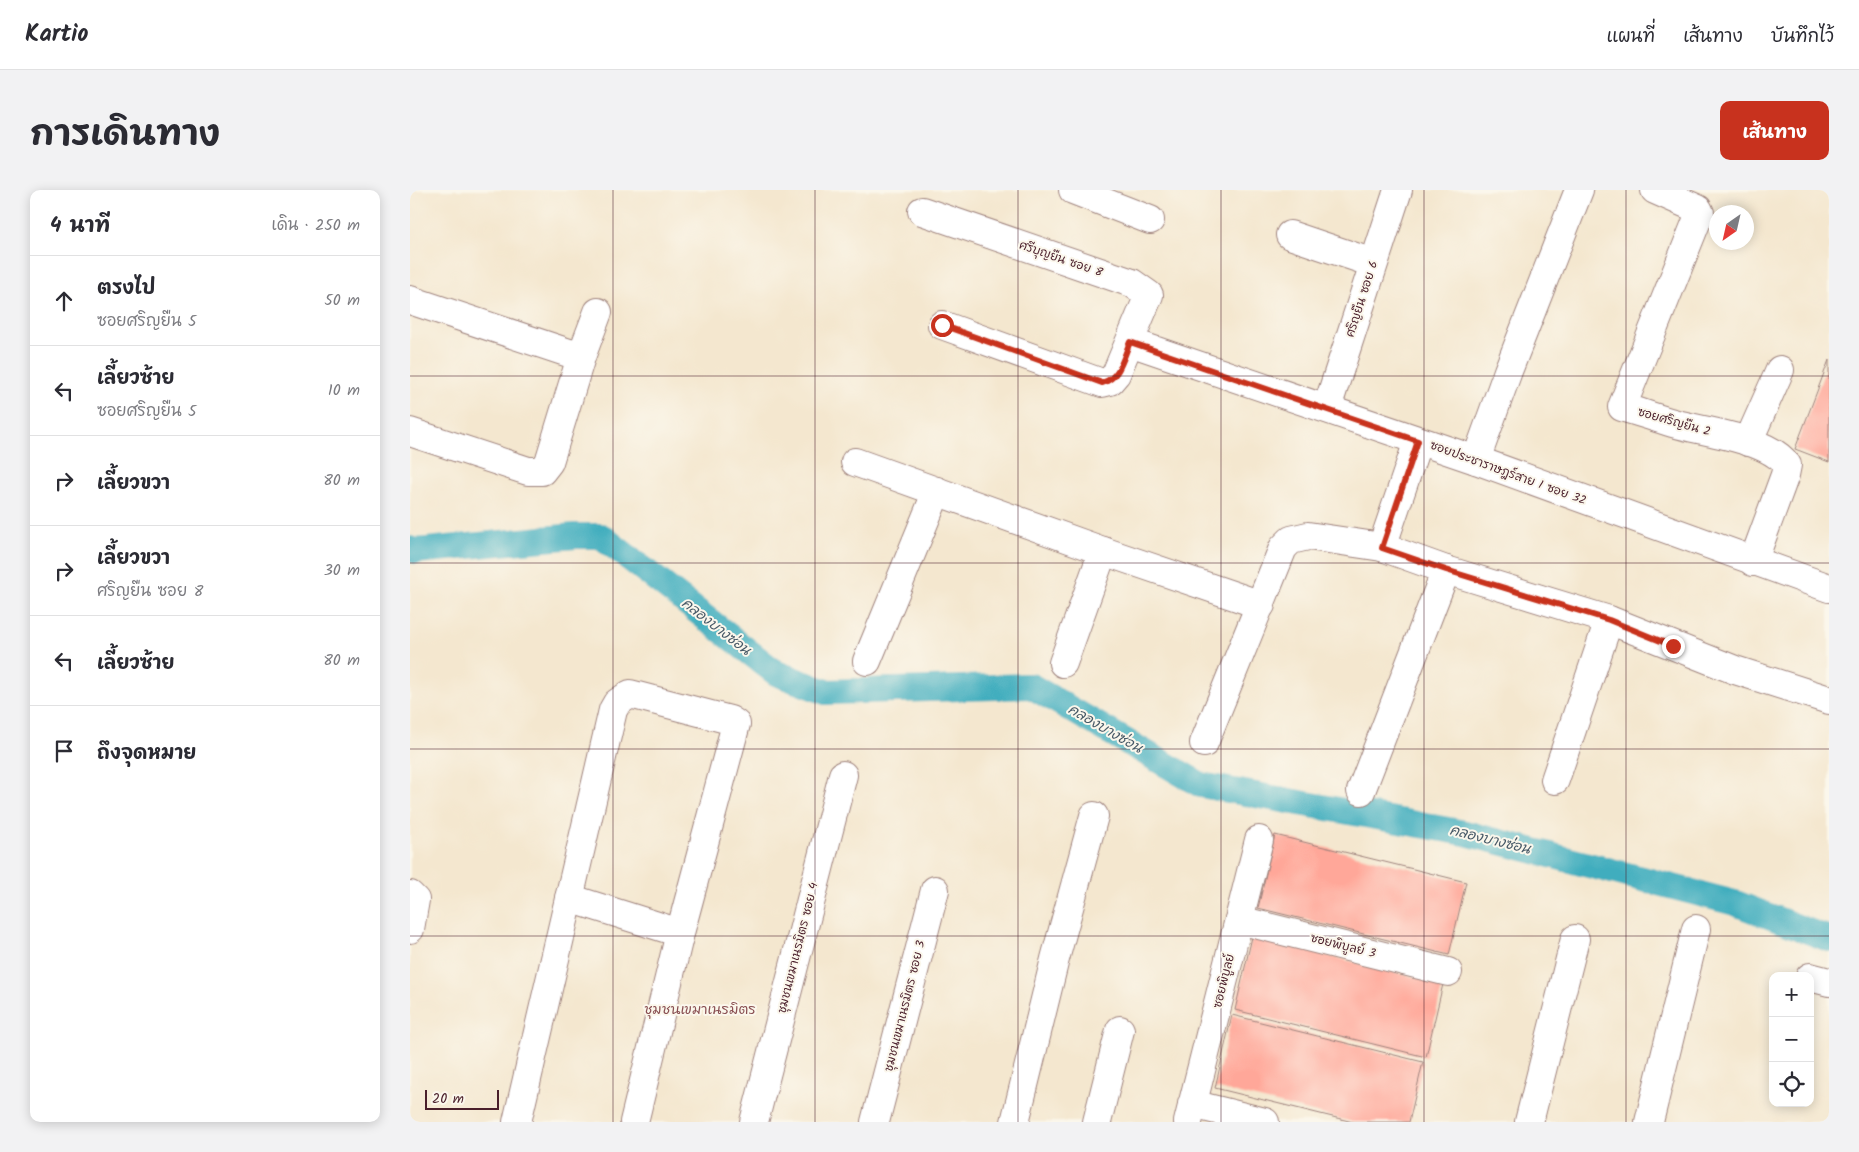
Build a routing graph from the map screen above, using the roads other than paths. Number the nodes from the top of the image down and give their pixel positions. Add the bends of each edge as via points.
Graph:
1 (1073, 190) edge
2 (1398, 190) edge
3 (1579, 190) edge
4 (1655, 190) edge
5 (922, 211) dead end
6 (1150, 220) dead end
7 (1290, 235) dead end
8 (1373, 263) junction
9 (410, 300) edge
10 (598, 312) dead end
11 (942, 325) dead end
12 (1130, 342) junction
13 (581, 357) junction
14 (1780, 370) dead end
15 (1327, 408) junction
16 (410, 432) edge
17 (1418, 441) junction
18 (1748, 442) junction
19 (1476, 460) junction
20 (855, 462) dead end
21 (937, 491) junction
22 (1382, 548) junction
23 (1103, 551) junction
24 (1753, 562) junction
25 (1446, 570) junction
26 (1829, 588) edge
27 (1261, 605) junction
28 (1609, 620) junction
29 (868, 661) dead end
30 (1063, 663) dead end
31 (1829, 700) edge
32 (1204, 743) dead end
33 (843, 775) dead end
34 (1555, 780) dead end
35 (1361, 791) dead end
36 (1094, 816) dead end
37 (1260, 840) dead end
38 (935, 890) dead end
39 (410, 895) edge
40 (569, 898) junction
41 (1239, 920) junction
42 (410, 929) edge
43 (1696, 929) dead end
44 (680, 933) junction
45 (1575, 939) dead end
46 (1448, 972) dead end
47 (1814, 978) edge
48 (1829, 982) edge
49 (1120, 1030) dead end
50 (1190, 1113) edge
51 (517, 1122) edge
52 (634, 1122) edge
53 (754, 1122) edge
54 (875, 1122) edge
55 (1015, 1122) edge
56 (1097, 1122) edge
57 (1266, 1122) edge
58 (1529, 1122) edge
59 (1649, 1122) edge

1 - 6 street
2 - 8 street, ศริญยืน ซอย 6
3 - 19 street
4 - 18 street, ซอยศริญยืน 2 via 1698,209 1700,213 1622,407
5 - 12 street, ศรีบุญยืน ซอย 8 via 1142,289 1149,295
7 - 8 street
8 - 15 street, ศริญยืน ซอย 6
9 - 13 street
10 - 13 street
11 - 12 street via 1102,383 1116,374
12 - 15 street, ซอยประชาราษฎร์สาย 1 ซอย 32
13 - 16 street via 549,462 542,471 528,471
14 - 18 street
15 - 17 street, ซอยประชาราษฎร์สาย 1 ซอย 32
17 - 19 street, ซอยประชาราษฎร์สาย 1 ซอย 32
17 - 22 street
18 - 24 street, ซอยศริญยืน 2 via 1782,458 1786,465
19 - 24 street, ซอยประชาราษฎร์สาย 1 ซอย 32
20 - 21 street
21 - 23 street
21 - 29 street
22 - 25 street
22 - 27 street via 1298,536 1284,548
23 - 27 street
23 - 30 street
24 - 26 street, ซอยประชาราษฎร์สาย 1 ซอย 32
25 - 28 street
25 - 35 street
27 - 32 street
28 - 31 street via 1735,670
28 - 34 street
33 - 53 street, ชุมชนเขมาเนรมิตร ซอย 4
36 - 55 street
37 - 41 street, ซอยพิบูลย์
38 - 54 street, ชุมชนเขมาเนรมิตร ซอย 3
39 - 42 street via 415,900
40 - 44 street
40 - 44 street via 613,710 618,703 630,694 730,720 736,724
40 - 51 street
41 - 46 street, ซอยพิบูลย์ 3
41 - 50 street, ซอยพิบูลย์
43 - 59 street
44 - 52 street
45 - 58 street
47 - 48 street
49 - 56 street
50 - 57 street

